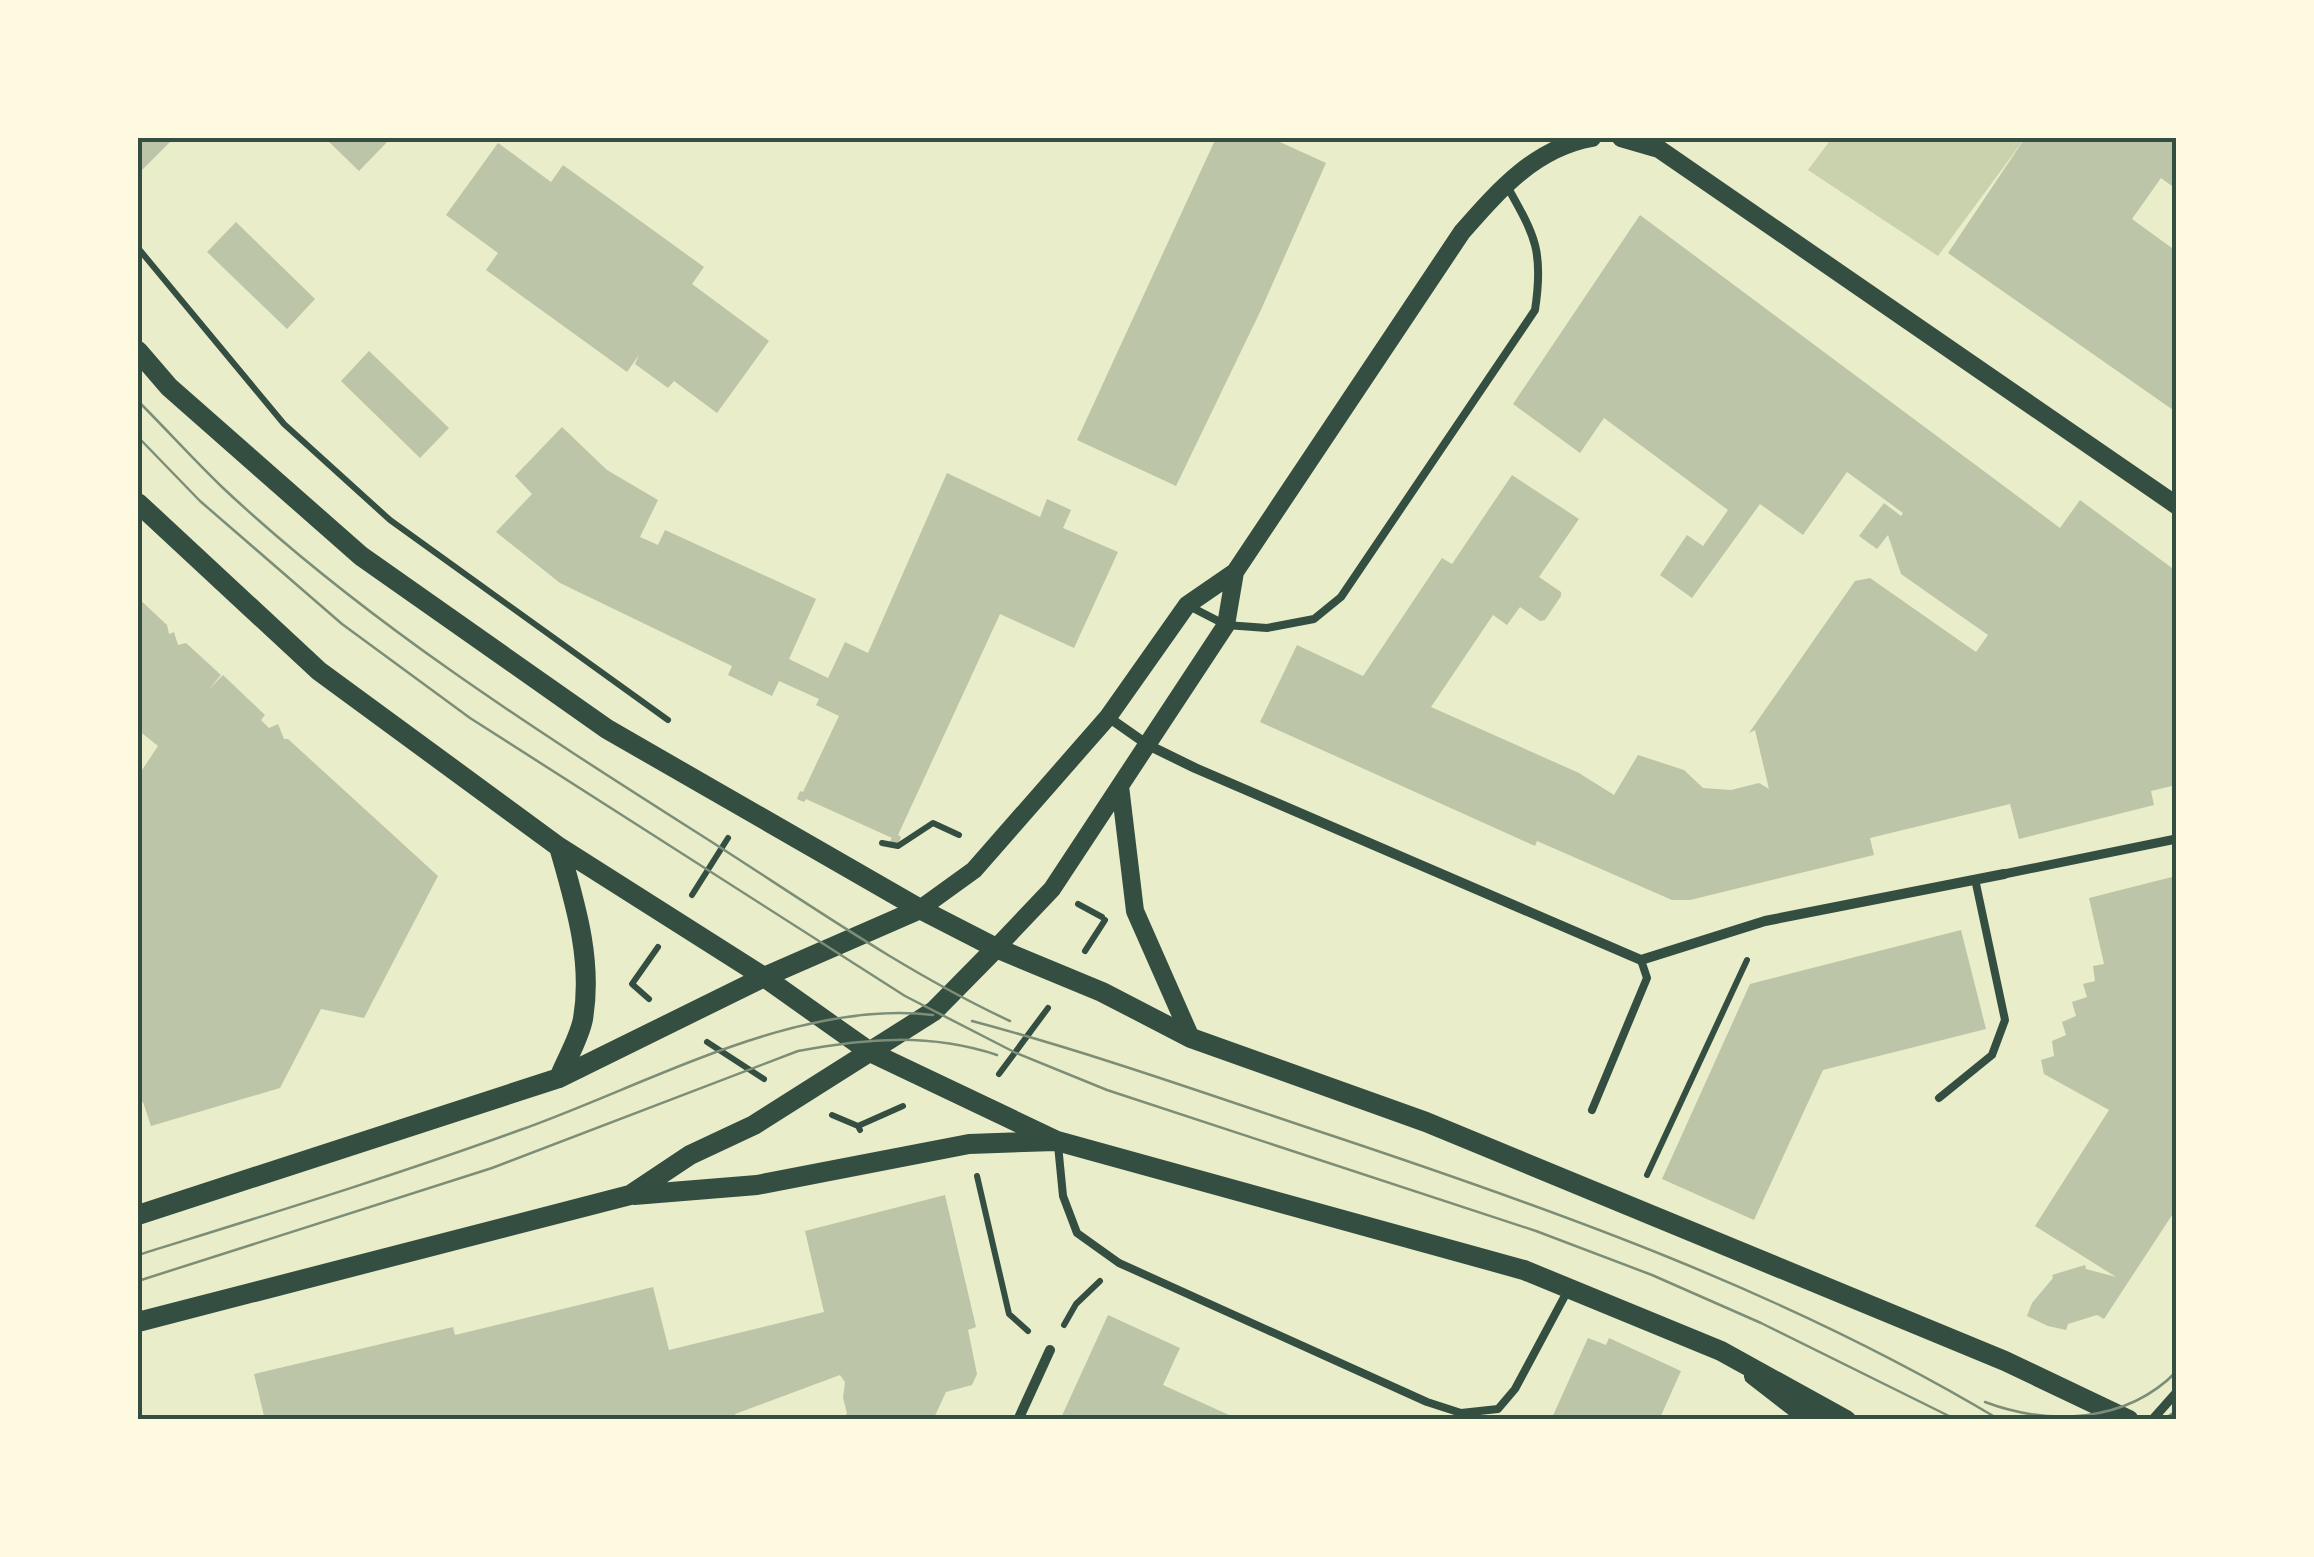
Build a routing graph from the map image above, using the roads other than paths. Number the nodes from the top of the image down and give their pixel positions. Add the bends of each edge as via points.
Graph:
1 (1592, 138) edge
2 (1621, 138) edge
3 (1564, 140) edge
4 (1506, 182) junction
5 (138, 351) edge
6 (138, 504) edge
7 (2176, 504) edge
8 (1235, 572) junction
9 (1187, 605) junction
10 (1226, 624) junction
11 (1108, 717) junction
12 (1148, 745) junction
13 (1120, 786) junction
14 (2176, 839) edge
15 (559, 847) junction
16 (2004, 874) joint
17 (1975, 879) junction
18 (920, 909) junction
19 (996, 948) junction
20 (1641, 960) junction
21 (764, 977) junction
22 (1191, 1038) junction
23 (870, 1052) junction
24 (558, 1078) junction
25 (1939, 1098) dead end
26 (1592, 1110) dead end
27 (1058, 1141) junction
28 (630, 1195) junction
29 (138, 1215) edge
30 (1569, 1288) junction
31 (138, 1322) edge
32 (1050, 1350) road end
33 (1721, 1351) junction
34 (2176, 1393) edge
35 (1018, 1420) edge
36 (1810, 1420) edge
37 (1846, 1420) edge
38 (2130, 1420) edge
39 (2152, 1420) edge

1 - 3 street
2 - 7 street via 1658,149
3 - 4 street
4 - 8 street via 1452,248
4 - 10 lane via 1535,236 1535,310 1342,597 1314,619 1267,628
5 - 18 main road via 168,387 361,556 607,729
6 - 15 main road via 319,671
8 - 9 street
8 - 10 street
9 - 10 lane
9 - 11 street
10 - 12 street
11 - 12 street
11 - 18 street via 974,870
12 - 13 street
12 - 20 street
13 - 19 street via 1052,889
13 - 22 street via 1135,910
14 - 16 street
15 - 21 main road
15 - 24 main road via 586,973 582,1022
16 - 17 street
17 - 20 street via 1765,921
17 - 25 lane via 2005,1020 1992,1055
18 - 19 main road
18 - 21 main road
19 - 22 main road
19 - 23 main road via 934,1012
20 - 26 lane via 1648,978
21 - 23 main road
21 - 24 main road
22 - 38 main road via 1426,1122 2006,1361
23 - 27 main road
23 - 28 main road
24 - 29 main road
27 - 28 main road via 969,1144 756,1185
27 - 30 main road
27 - 30 lane via 1063,1196 1077,1233 1120,1263 1461,1413 1498,1409
28 - 31 main road
30 - 33 main road
32 - 35 street
33 - 36 street
33 - 37 main road
34 - 39 street

